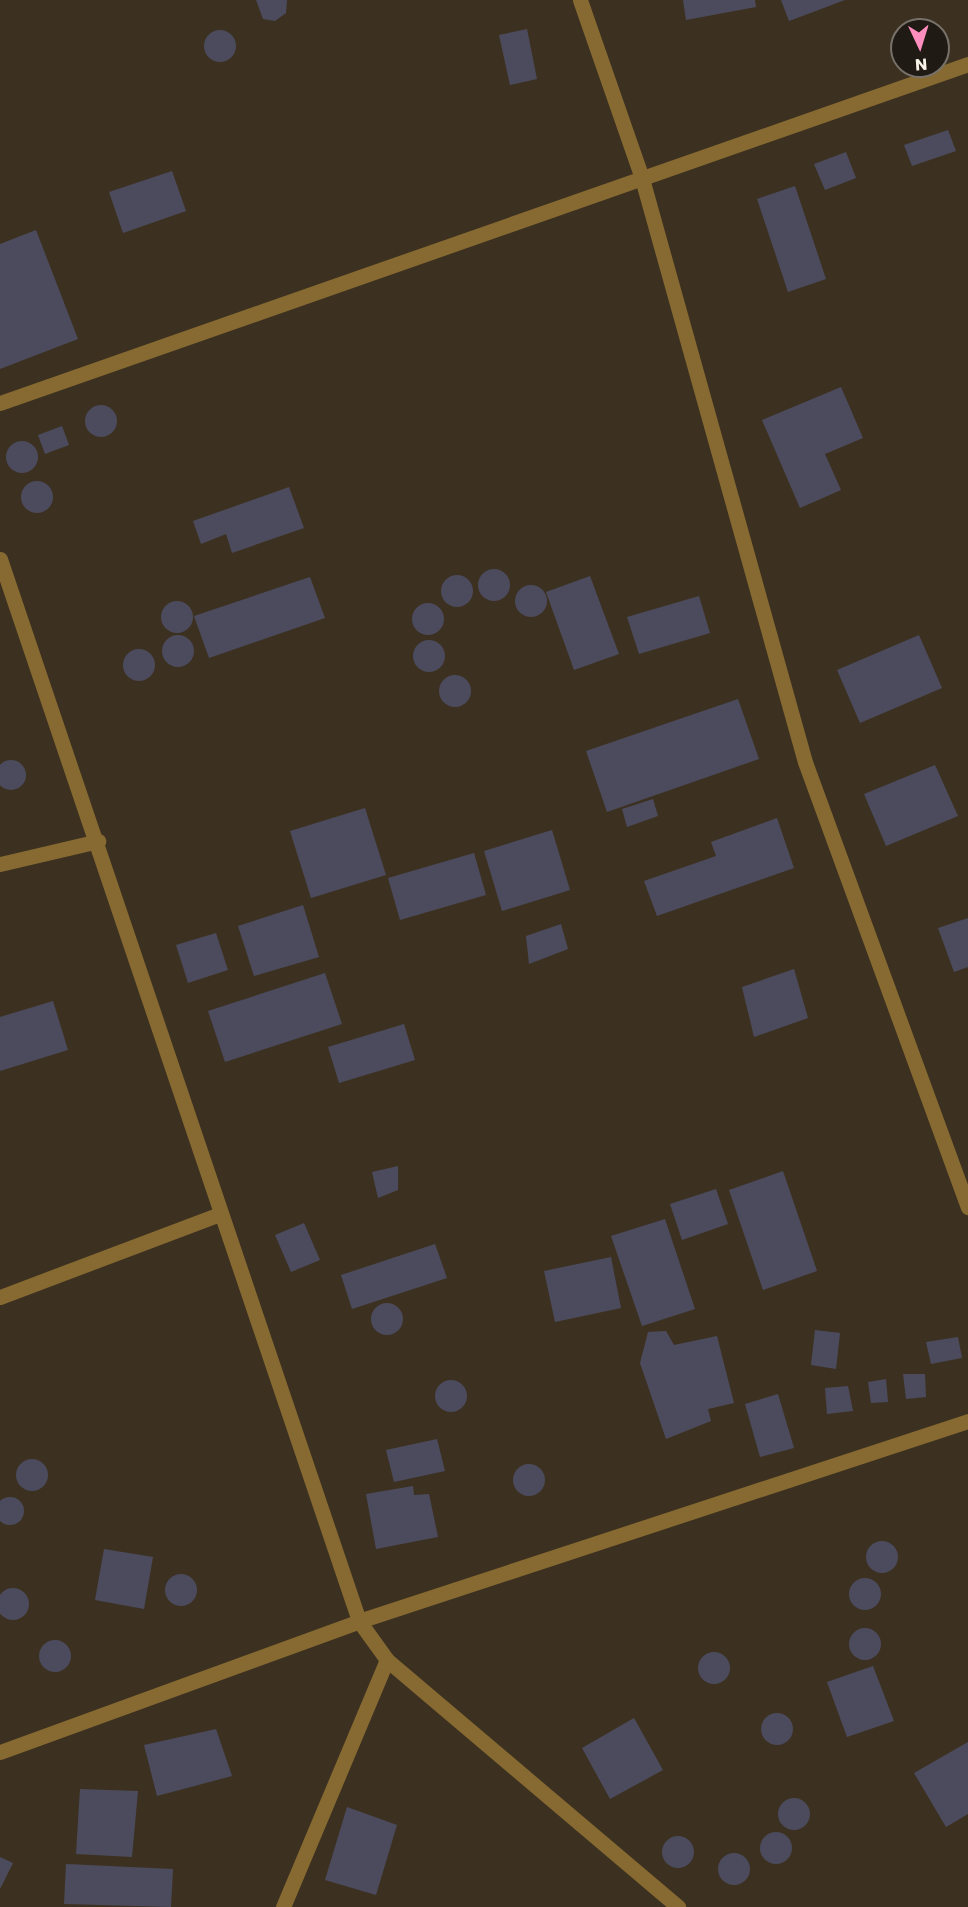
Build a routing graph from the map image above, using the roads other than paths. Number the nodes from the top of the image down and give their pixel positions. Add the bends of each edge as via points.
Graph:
1 (580, 0) edge
2 (968, 64) edge
3 (641, 175) junction
4 (0, 403) edge
5 (0, 559) edge
6 (98, 841) junction
7 (0, 864) edge
8 (968, 1207) edge
9 (219, 1214) junction
10 (0, 1298) edge
11 (968, 1421) edge
12 (358, 1622) junction
13 (387, 1660) junction
14 (0, 1752) edge
15 (283, 1907) edge
16 (678, 1907) edge

1 - 3 street
2 - 3 street
3 - 4 street
3 - 8 street via 805,762
5 - 6 street
6 - 7 street
6 - 9 street
9 - 10 street
9 - 12 street
11 - 12 street
12 - 13 street
12 - 14 street
13 - 15 street
13 - 16 street

